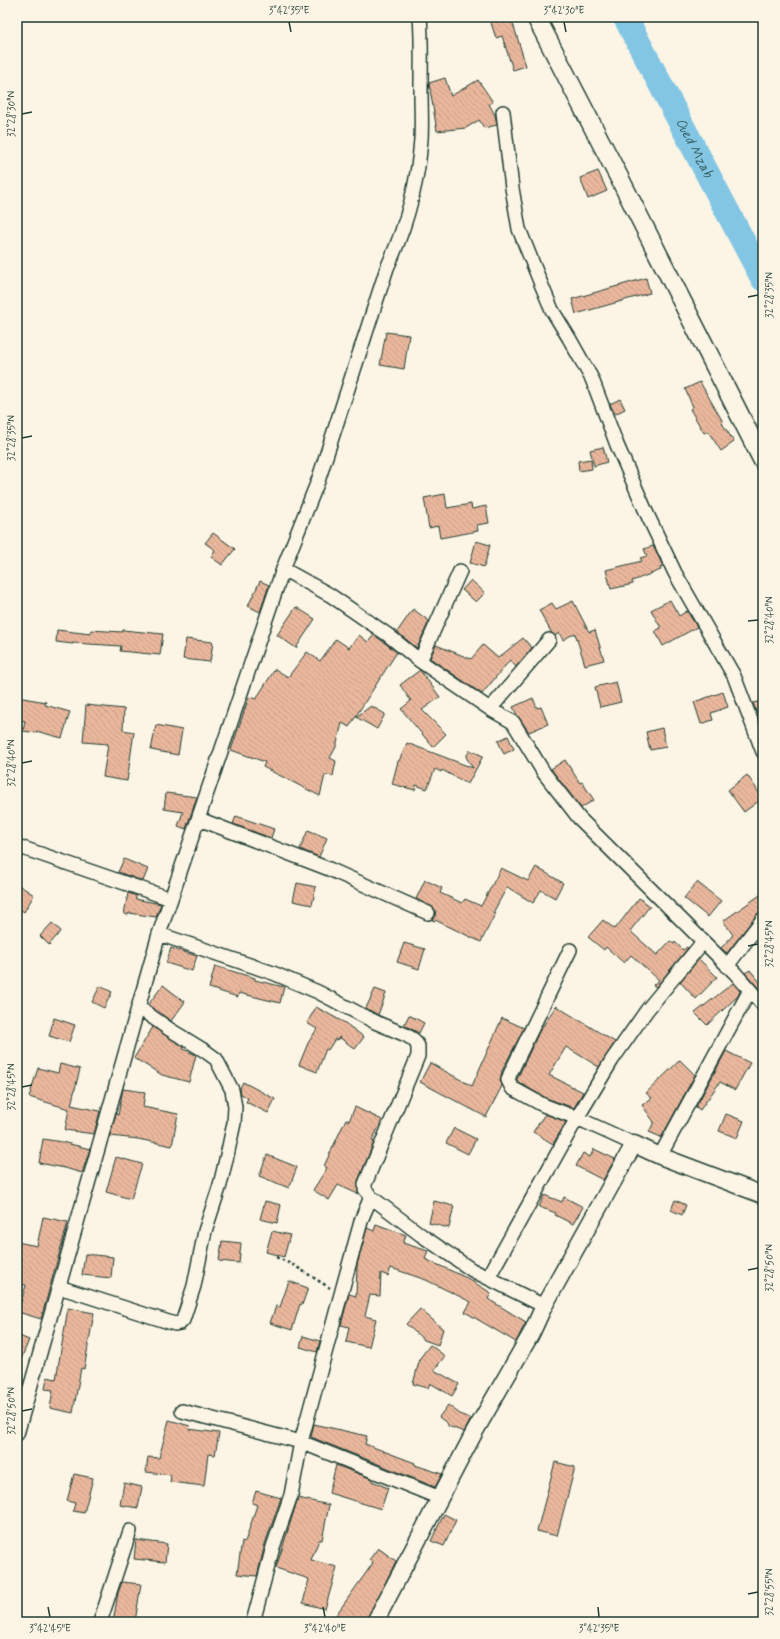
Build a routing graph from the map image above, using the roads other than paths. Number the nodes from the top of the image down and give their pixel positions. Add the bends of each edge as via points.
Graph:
1 (420, 17) edge
2 (536, 17) edge
3 (503, 112) dead end
4 (763, 461) edge
5 (283, 569) junction
6 (460, 572) dead end
7 (549, 640) dead end
8 (420, 660) junction
9 (490, 709) junction
10 (763, 752) edge
11 (199, 819) junction
12 (17, 846) edge
13 (171, 899) junction
14 (428, 913) dead end
15 (763, 919) edge
16 (159, 934) junction
17 (704, 942) junction
18 (570, 950) dead end
19 (727, 966) junction
20 (750, 990) junction
21 (763, 1005) edge
22 (138, 1007) junction
23 (577, 1118) junction
24 (634, 1144) junction
25 (660, 1156) junction
26 (763, 1195) edge
27 (371, 1197) junction
28 (488, 1278) junction
29 (58, 1287) junction
30 (544, 1306) junction
31 (182, 1411) dead end
32 (17, 1434) edge
33 (301, 1442) junction
34 (440, 1498) junction
35 (130, 1532) dead end
36 (100, 1622) edge
37 (253, 1622) edge
38 (375, 1622) edge

1 - 5 street via 422,138 410,209 400,241 387,268 318,480
2 - 4 main road
3 - 10 street via 519,229 539,279 552,310 592,379 635,486 675,573 734,676
5 - 8 street via 330,596
5 - 11 street
6 - 8 street
7 - 9 street
8 - 9 street
9 - 17 street via 513,722 544,773 579,818
11 - 13 street
11 - 14 street via 329,869
12 - 13 street
13 - 16 street
15 - 19 street
16 - 22 street
16 - 27 street via 273,973 318,992 414,1040 418,1046 418,1056 365,1184 365,1189
17 - 19 street
17 - 23 street via 647,1010 612,1060
18 - 23 street via 508,1080 512,1088 543,1105
19 - 20 street
20 - 21 street
20 - 25 street
22 - 29 street
22 - 29 street via 216,1059 232,1090 234,1123 220,1185 205,1231 194,1286 183,1320 175,1324
23 - 24 street
23 - 28 street
24 - 25 street
24 - 30 street
25 - 26 street
27 - 28 street via 421,1235
27 - 33 street via 362,1218
28 - 30 street
29 - 32 street
30 - 34 street
31 - 33 street
33 - 34 street
33 - 37 street via 291,1495 273,1547
34 - 38 street
35 - 36 street

